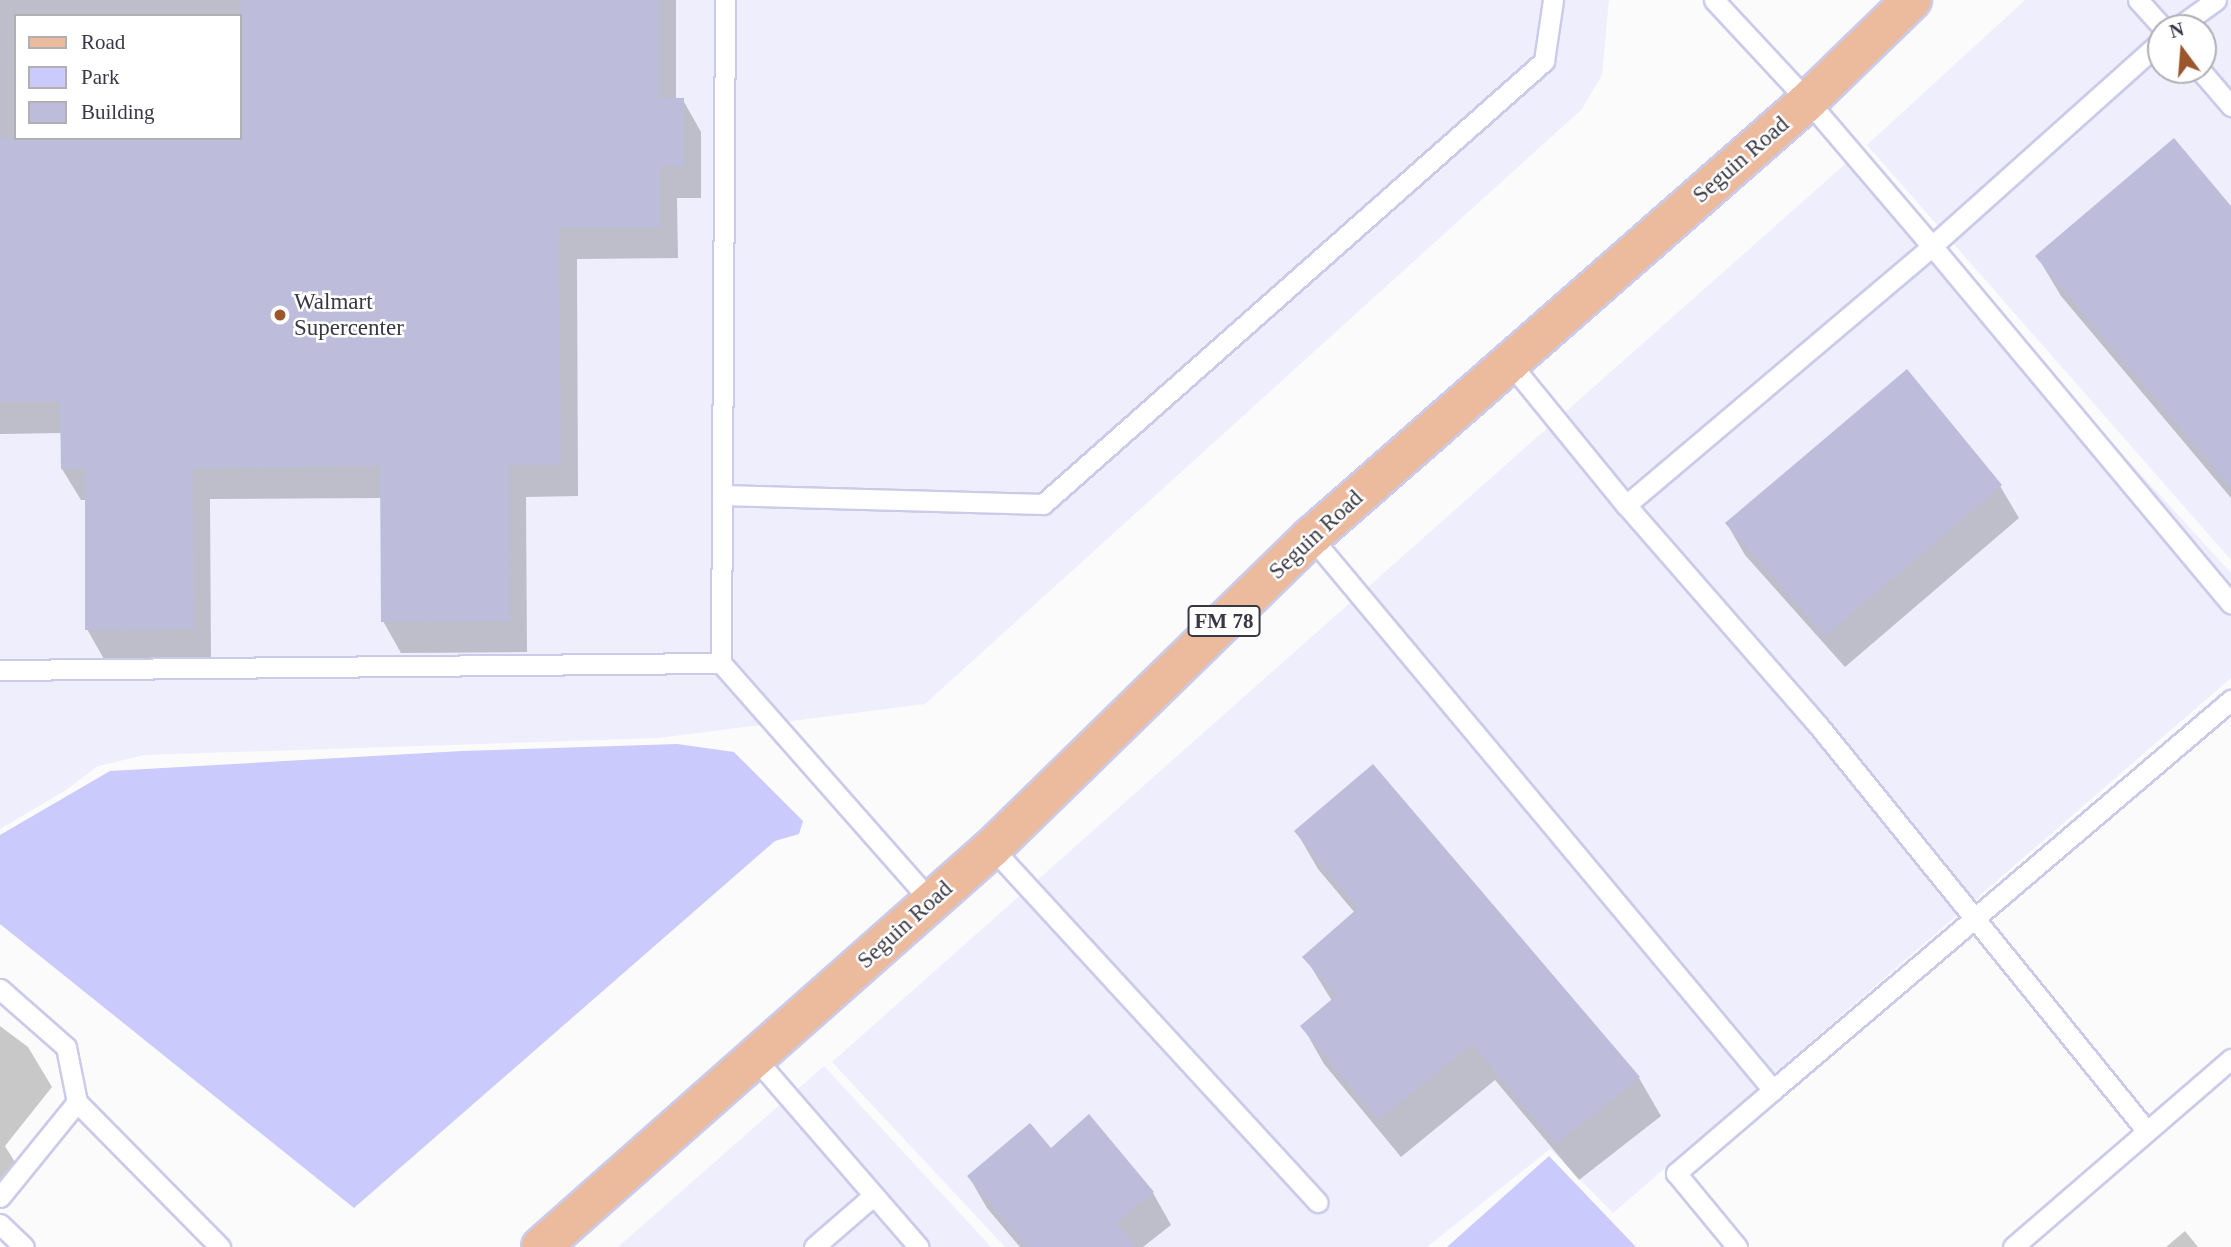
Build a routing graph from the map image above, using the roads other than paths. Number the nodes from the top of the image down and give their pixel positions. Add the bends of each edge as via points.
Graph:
1 (725, 0) edge
2 (1553, 0) edge
3 (1714, 0) edge
4 (1912, 0) edge
5 (2138, 0) edge
6 (2216, 0) edge
7 (2150, 14) edge
8 (2196, 14) edge
9 (2147, 54) edge
10 (2212, 84) edge
11 (1808, 101) junction
12 (2231, 106) edge
13 (1932, 246) junction
14 (1510, 363) junction
15 (722, 495) junction
16 (1626, 505) junction
17 (1311, 537) junction
18 (2231, 603) edge
19 (721, 663) junction
20 (0, 670) edge
21 (2231, 699) edge
22 (992, 848) junction
23 (932, 902) junction
24 (1975, 918) junction
25 (0, 989) edge
26 (755, 1058) junction
27 (2231, 1059) edge
28 (1773, 1090) junction
29 (77, 1102) junction
30 (2146, 1130) junction
31 (874, 1195) junction
32 (0, 1197) edge
33 (1317, 1202) dead end
34 (0, 1224) edge
35 (24, 1247) edge
36 (220, 1247) edge
37 (541, 1247) edge
38 (814, 1247) edge
39 (919, 1247) edge
40 (1737, 1247) edge
41 (2013, 1247) edge

1 - 15 lane
2 - 15 lane via 1544,61 1043,504
3 - 11 lane
4 - 11 main road, Seguin Road / FM 78
5 - 7 lane
6 - 8 lane
9 - 13 lane
10 - 12 lane
11 - 13 lane
11 - 14 main road, Seguin Road / FM 78
13 - 16 lane
13 - 18 lane
14 - 16 lane
14 - 17 main road, Seguin Road / FM 78
15 - 19 lane
16 - 24 lane via 1818,725
17 - 22 main road, Seguin Road / FM 78
17 - 28 lane
19 - 20 lane
19 - 23 lane
21 - 24 lane
22 - 23 main road, Seguin Road / FM 78
22 - 33 lane
23 - 26 main road, Seguin Road / FM 78
24 - 28 lane
24 - 30 lane
25 - 29 lane via 66,1047
26 - 31 lane
26 - 37 main road, Seguin Road / FM 78
27 - 30 lane
28 - 40 lane via 1676,1173
29 - 32 lane
29 - 36 lane
30 - 41 lane
31 - 38 lane
31 - 39 lane
34 - 35 lane

